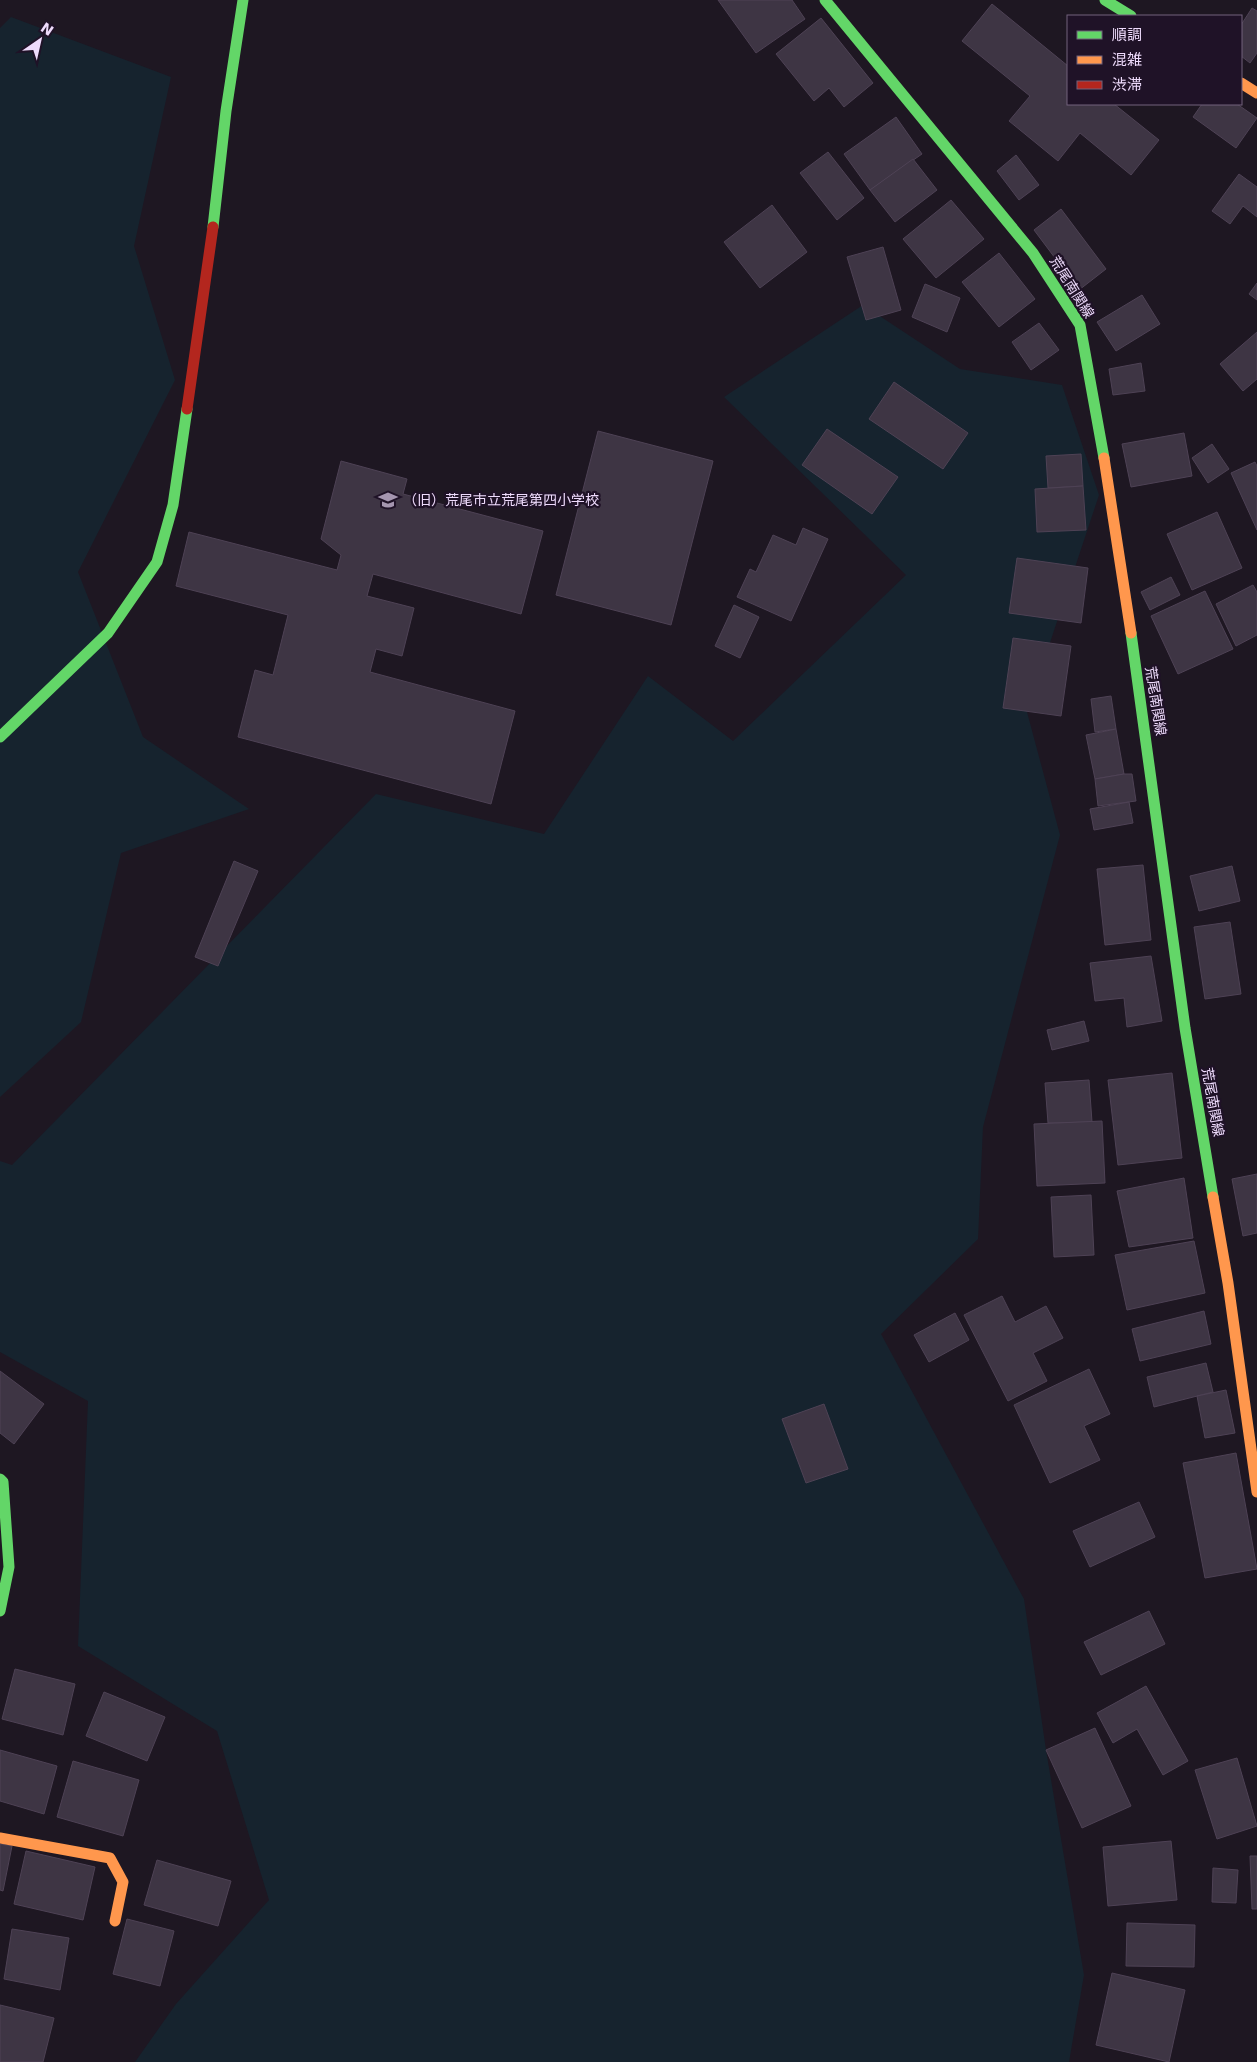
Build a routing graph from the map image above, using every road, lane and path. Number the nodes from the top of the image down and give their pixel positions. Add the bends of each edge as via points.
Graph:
1 (243, 0) edge
2 (825, 0) edge
3 (1105, 0) edge
4 (1129, 15) edge
5 (1242, 84) edge
6 (1257, 93) edge
7 (0, 737) edge
8 (0, 1479) edge
9 (1257, 1492) edge
10 (0, 1610) edge
11 (0, 1838) edge
12 (115, 1921) dead end

1 - 7 main road via 176,486 157,562 108,633
2 - 9 main road, 荒尾南関線 via 1032,253 1080,325 1101,436 1147,739 1185,1028 1228,1283
3 - 4 main road
5 - 6 main road
8 - 10 main road via 3,1482 9,1567
11 - 12 main road via 110,1858 122,1882

